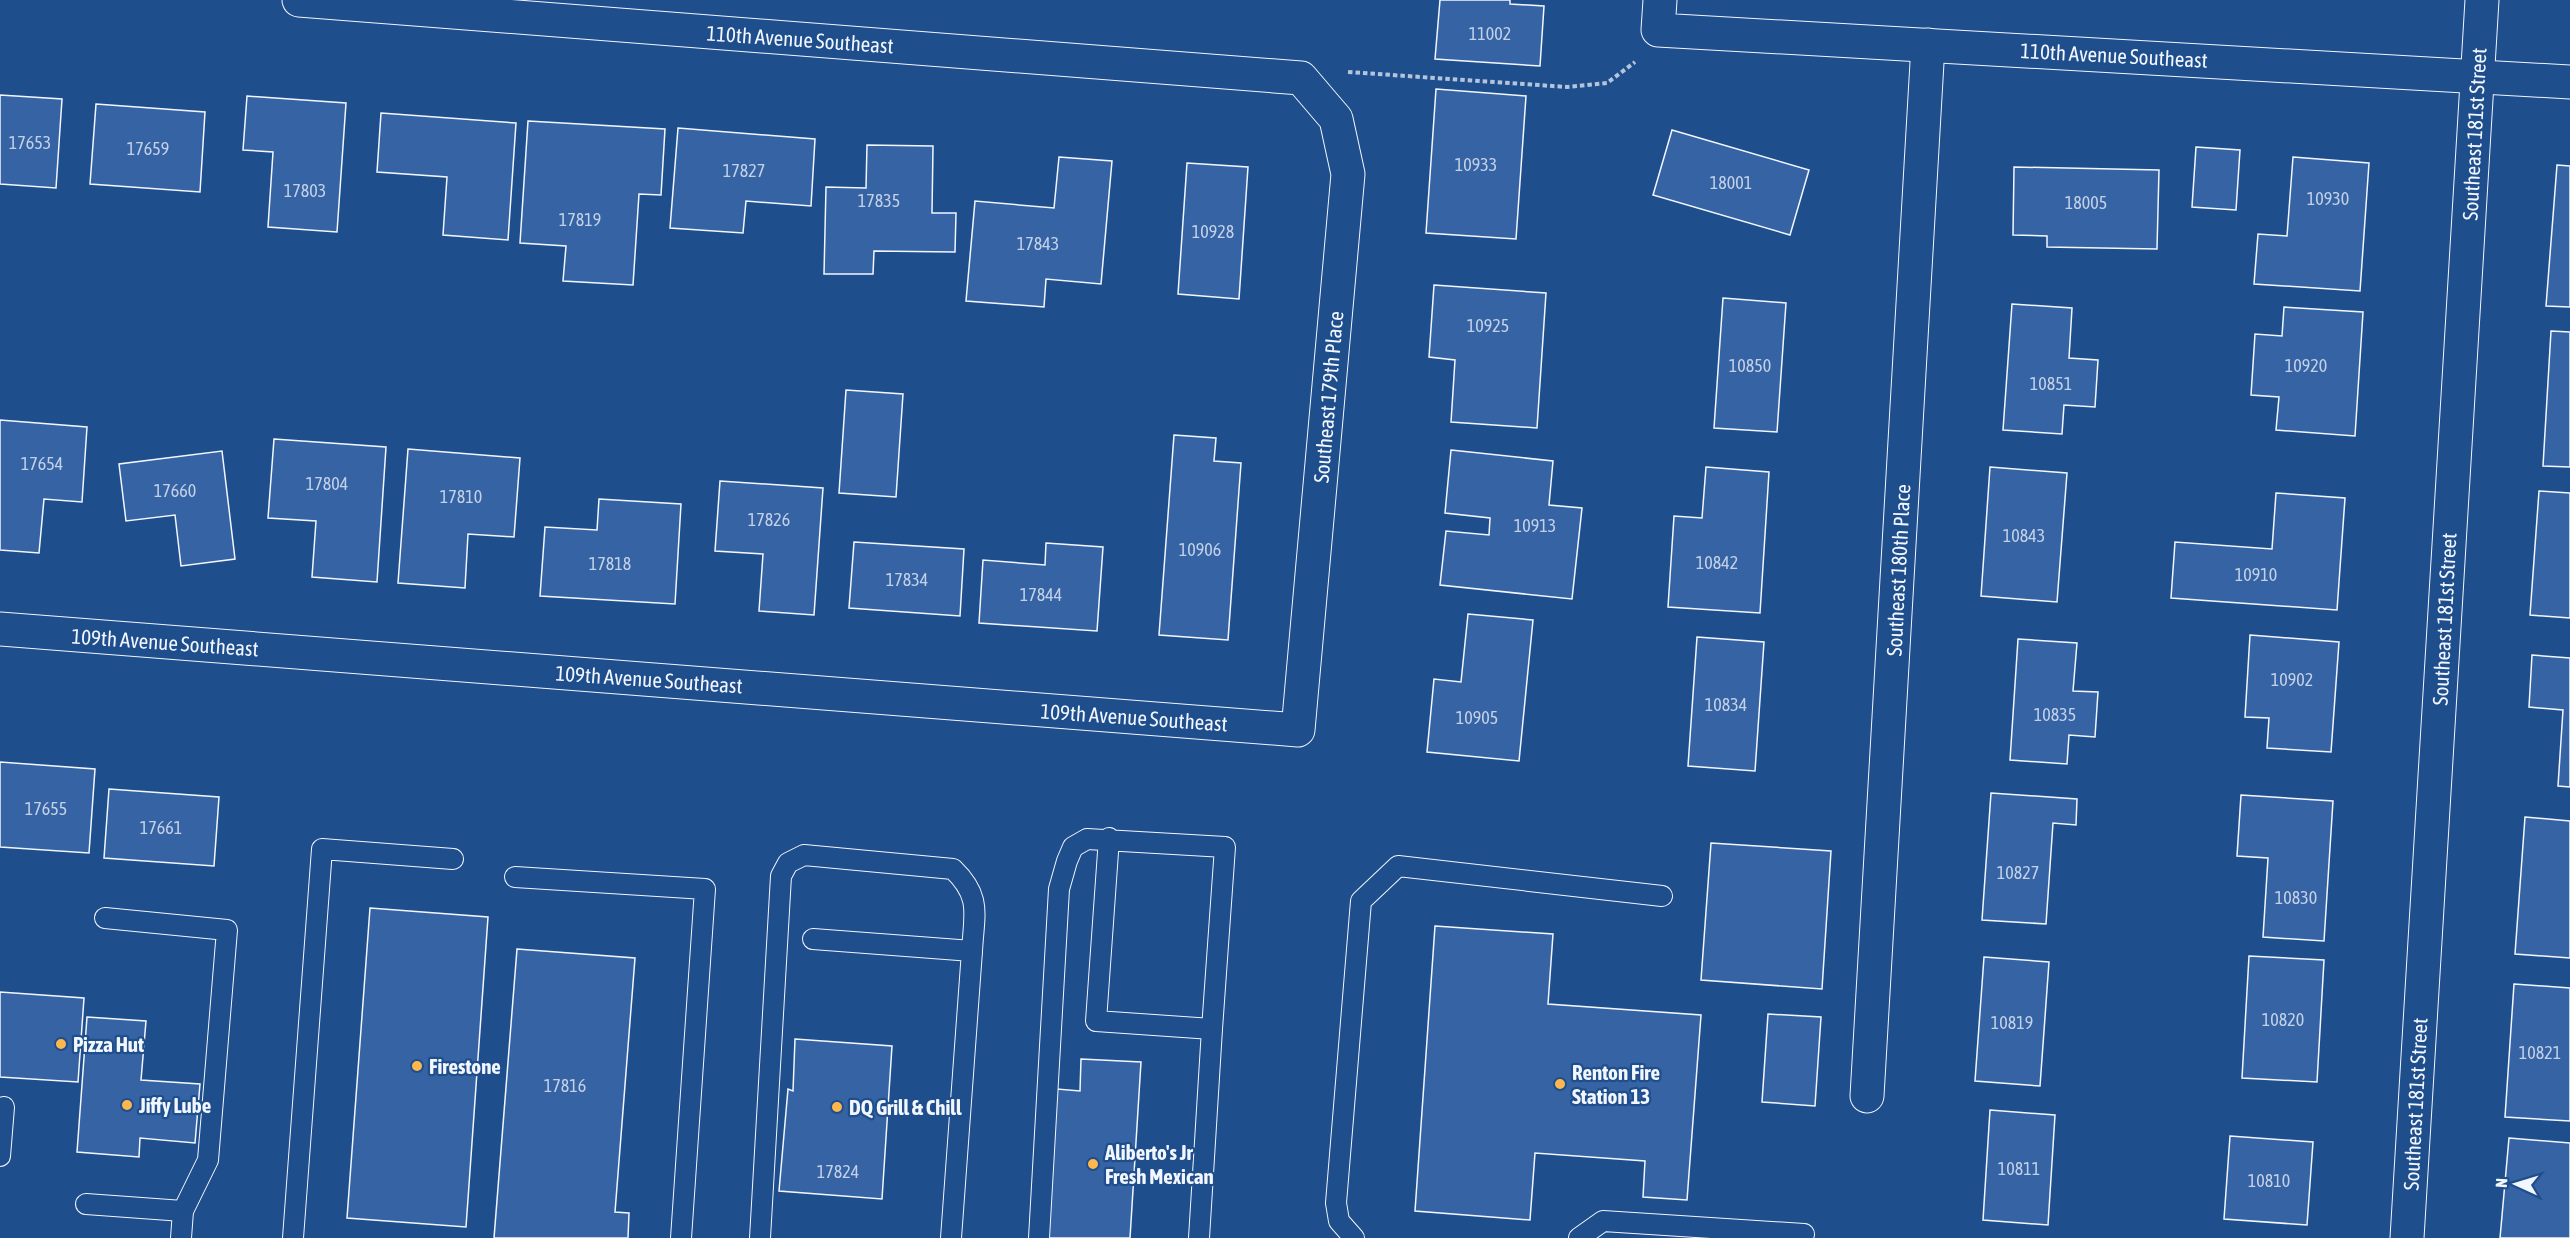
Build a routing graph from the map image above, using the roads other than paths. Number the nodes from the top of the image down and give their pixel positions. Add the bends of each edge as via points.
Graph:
1 (298, 0) edge
2 (2482, 0) edge
3 (1659, 15) edge
4 (1928, 45) junction
5 (2478, 77) junction
6 (1301, 78) joint
7 (2570, 82) edge
8 (0, 629) edge
9 (1298, 730) joint
10 (1109, 838) junction
11 (453, 859) dead end
12 (515, 877) dead end
13 (1662, 896) dead end
14 (105, 918) dead end
15 (813, 939) dead end
16 (972, 951) junction
17 (1212, 1029) junction
18 (1867, 1096) dead end
19 (4, 1107) dead end
20 (0, 1156) edge
21 (86, 1204) dead end
22 (183, 1211) junction
23 (1804, 1234) dead end
24 (181, 1238) edge
25 (293, 1238) edge
26 (681, 1238) edge
27 (760, 1238) edge
28 (951, 1238) edge
29 (1039, 1238) edge
30 (1199, 1238) edge
31 (1354, 1238) edge
32 (1579, 1238) edge
33 (2407, 1238) edge

1 - 6 street, 110th Avenue Southeast
2 - 5 street, Southeast 181st Street
3 - 4 street, 110th Avenue Southeast
4 - 5 street, 110th Avenue Southeast
4 - 18 street, Southeast 180th Place
5 - 7 street, 110th Avenue Southeast
5 - 33 street, Southeast 181st Street
6 - 9 street, Southeast 179th Place via 1336,119 1348,174
8 - 9 street, 109th Avenue Southeast
10 - 17 lane via 1225,847
10 - 17 lane via 1096,1021
10 - 29 lane via 1087,839 1073,847 1059,889
11 - 25 lane via 322,849
12 - 26 lane via 705,889
13 - 31 lane via 1398,866 1361,901 1336,1203 1339,1221
14 - 22 lane via 227,930 208,1160
15 - 16 lane
16 - 27 lane via 975,900 953,869 804,855 788,863 781,876
16 - 28 lane
17 - 30 lane
19 - 20 lane
21 - 22 lane
22 - 24 lane
23 - 32 lane via 1603,1221

